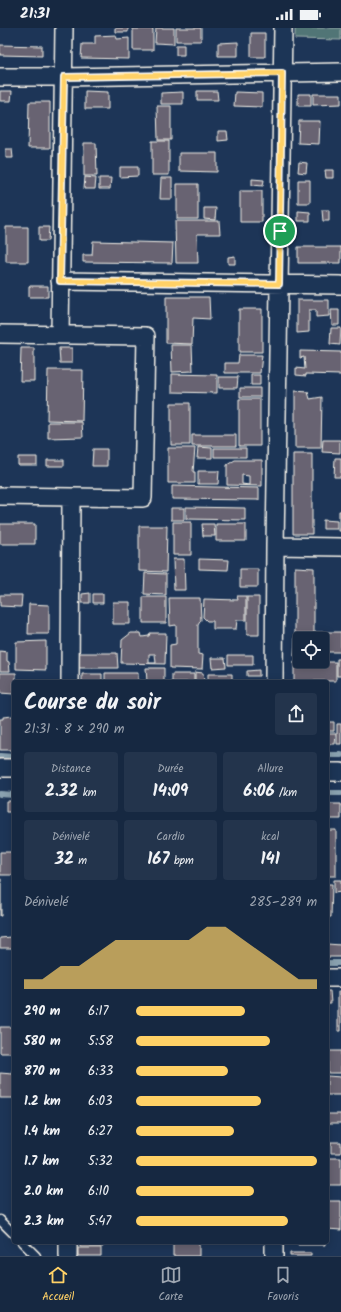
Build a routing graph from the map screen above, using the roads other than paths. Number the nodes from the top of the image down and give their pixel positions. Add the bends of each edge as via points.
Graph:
1 (64, 28) edge
2 (283, 28) edge
3 (341, 72) edge
4 (282, 73) junction
5 (0, 77) edge
6 (64, 77) junction
7 (60, 281) junction
8 (279, 284) junction
9 (341, 285) edge
10 (0, 334) edge
11 (60, 335) junction
12 (0, 496) edge
13 (71, 497) junction
14 (275, 546) junction
15 (341, 547) edge
16 (70, 680) edge
17 (274, 680) edge
18 (0, 768) edge
19 (12, 768) edge
20 (329, 772) edge
21 (341, 772) edge
22 (329, 978) edge
23 (341, 978) edge
24 (0, 1220) edge
25 (12, 1232) edge
26 (24, 1244) edge
27 (68, 1244) edge
28 (274, 1244) edge
29 (36, 1256) edge
30 (68, 1256) edge
31 (274, 1256) edge

1 - 6 street
2 - 4 street
3 - 4 street
4 - 6 street
4 - 8 street
5 - 6 street
6 - 7 street
7 - 8 street
7 - 11 street
8 - 9 street
8 - 14 street
10 - 11 street
11 - 13 street via 146,336 144,498
12 - 13 street
13 - 16 street
14 - 15 street
14 - 17 street
18 - 19 street
20 - 21 street
22 - 23 street
24 - 25 lane
26 - 29 lane
27 - 30 street
28 - 31 street

